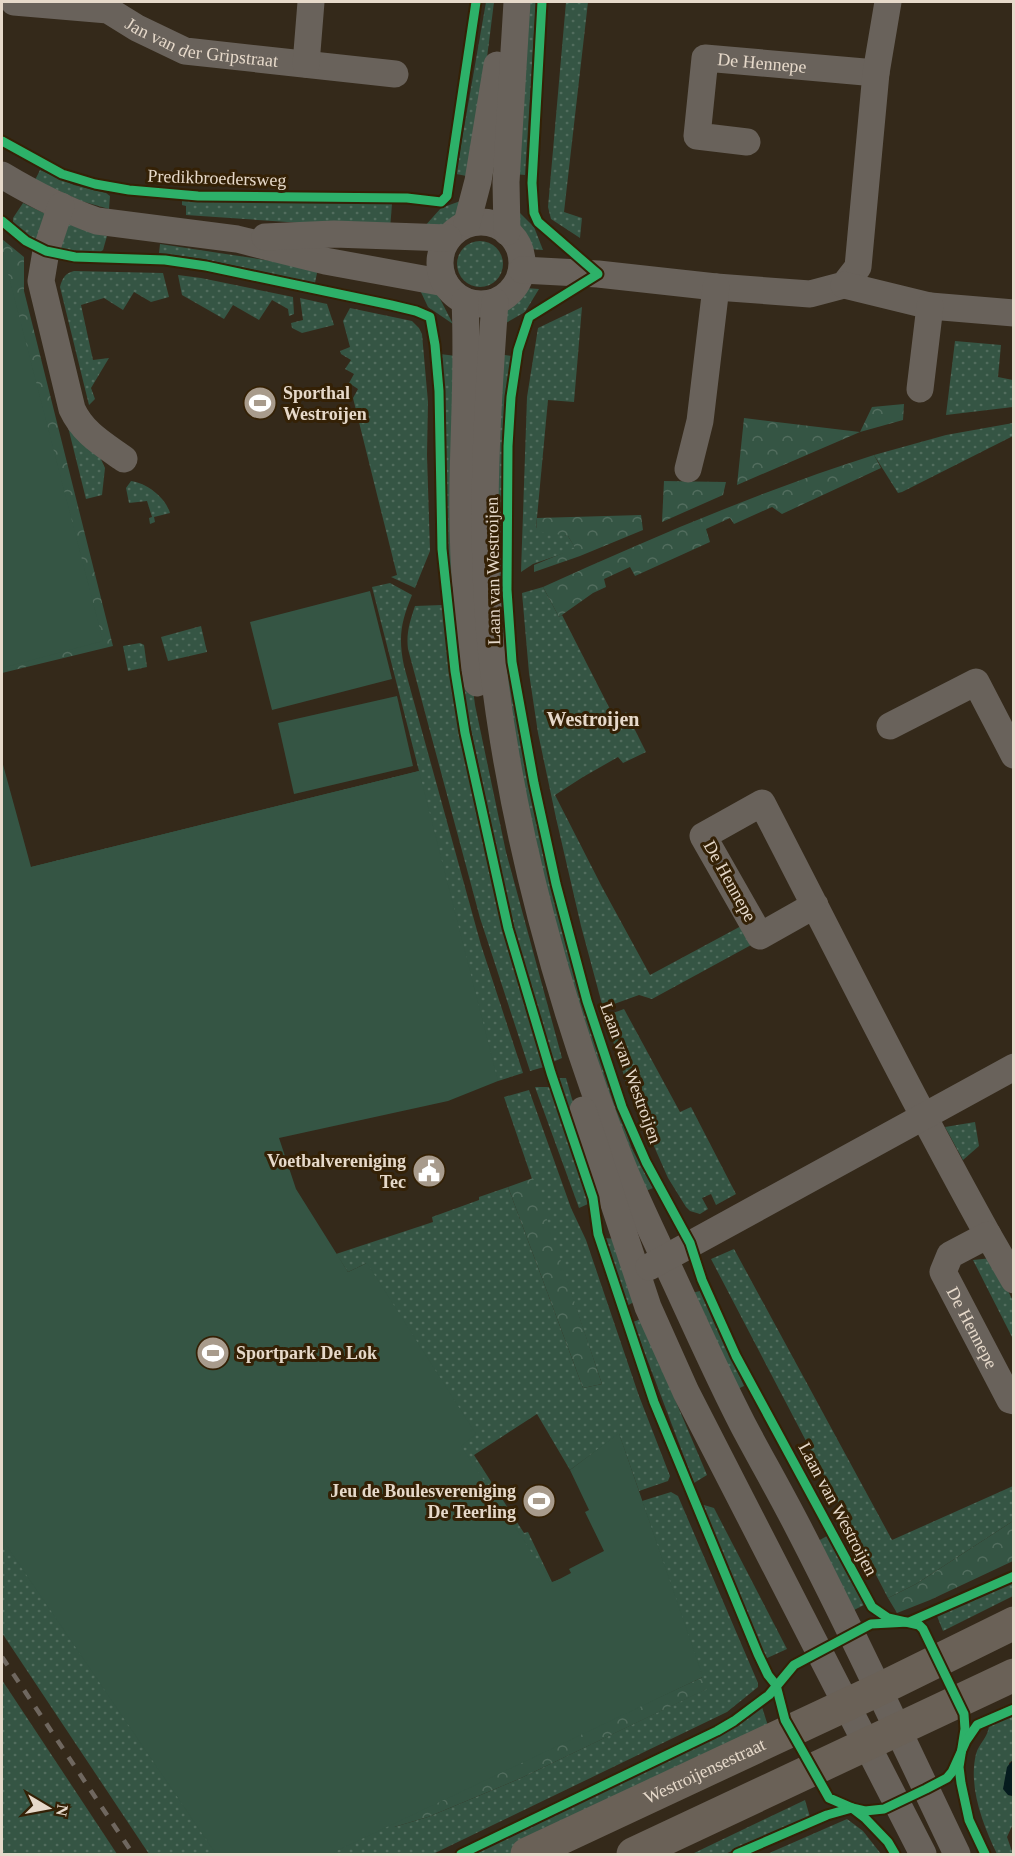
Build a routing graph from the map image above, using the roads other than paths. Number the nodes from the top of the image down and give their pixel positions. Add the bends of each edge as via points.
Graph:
1 (14, 2) edge
2 (311, 2) edge
3 (504, 2) edge
4 (517, 2) edge
5 (888, 2) edge
6 (306, 64) junction
7 (876, 73) junction
8 (395, 75) dead end
9 (747, 142) dead end
10 (2, 175) edge
11 (61, 207) junction
12 (457, 231) junction
13 (507, 232) junction
14 (237, 239) junction
15 (522, 270) junction
16 (844, 285) junction
17 (716, 287) junction
18 (455, 292) junction
19 (495, 302) junction
20 (930, 306) junction
21 (1014, 313) edge
22 (920, 389) dead end
23 (124, 459) dead end
24 (688, 469) dead end
25 (890, 726) dead end
26 (1014, 755) edge
27 (815, 906) junction
28 (1014, 1067) edge
29 (924, 1116) junction
30 (988, 1235) junction
31 (664, 1258) junction
32 (637, 1273) junction
33 (1014, 1280) edge
34 (1014, 1401) edge
35 (1014, 1623) edge
36 (1014, 1675) edge
37 (880, 1689) junction
38 (846, 1706) junction
39 (899, 1729) junction
40 (866, 1745) junction
41 (527, 1854) edge
42 (633, 1854) edge
43 (923, 1854) edge
44 (957, 1854) edge

1 - 6 street, Jan van der Gripstraat via 108,10 186,51
2 - 6 street
3 - 12 street via 478,181
4 - 13 street via 506,182
5 - 7 street
6 - 8 street, Jan van der Gripstraat
7 - 9 street, De Hennepe via 705,58 697,136
7 - 16 street via 858,267
10 - 11 street
11 - 14 street via 114,224
11 - 23 street via 46,251 41,281 45,302 77,422
12 - 13 street via 483,221 500,225
12 - 14 street
12 - 18 street via 443,245 439,262 442,278
13 - 15 street via 514,237 521,253
14 - 18 street
15 - 17 street
15 - 19 street via 508,295
16 - 17 street via 810,294
16 - 20 street
17 - 24 street via 700,422
18 - 19 street via 483,305
18 - 32 street, Laan van Westroijen via 467,336 465,561 484,721 538,952 591,1136
19 - 31 street, Laan van Westroijen via 487,422 486,552 493,665 508,760 524,843 564,996 606,1124
20 - 21 street
20 - 22 street
25 - 26 street via 976,682
27 - 27 street, De Hennepe via 760,936 703,836 762,803
27 - 29 street, De Hennepe
28 - 29 street
29 - 30 street, De Hennepe
29 - 31 street
30 - 33 street, De Hennepe
30 - 34 street, De Hennepe via 950,1255 943,1272 1010,1400
31 - 32 street
31 - 37 street, Laan van Westroijen via 743,1424
32 - 38 street, Laan van Westroijen via 686,1392
35 - 37 main road, Westroijensestraat
36 - 39 main road
37 - 38 main road, Westroijensestraat
37 - 39 street, Laan van Westroijen
38 - 40 street, Laan van Westroijen
38 - 41 main road, Westroijensestraat
39 - 40 main road
39 - 44 street, Laan van Westroijen
40 - 42 main road
40 - 43 street, Laan van Westroijen

